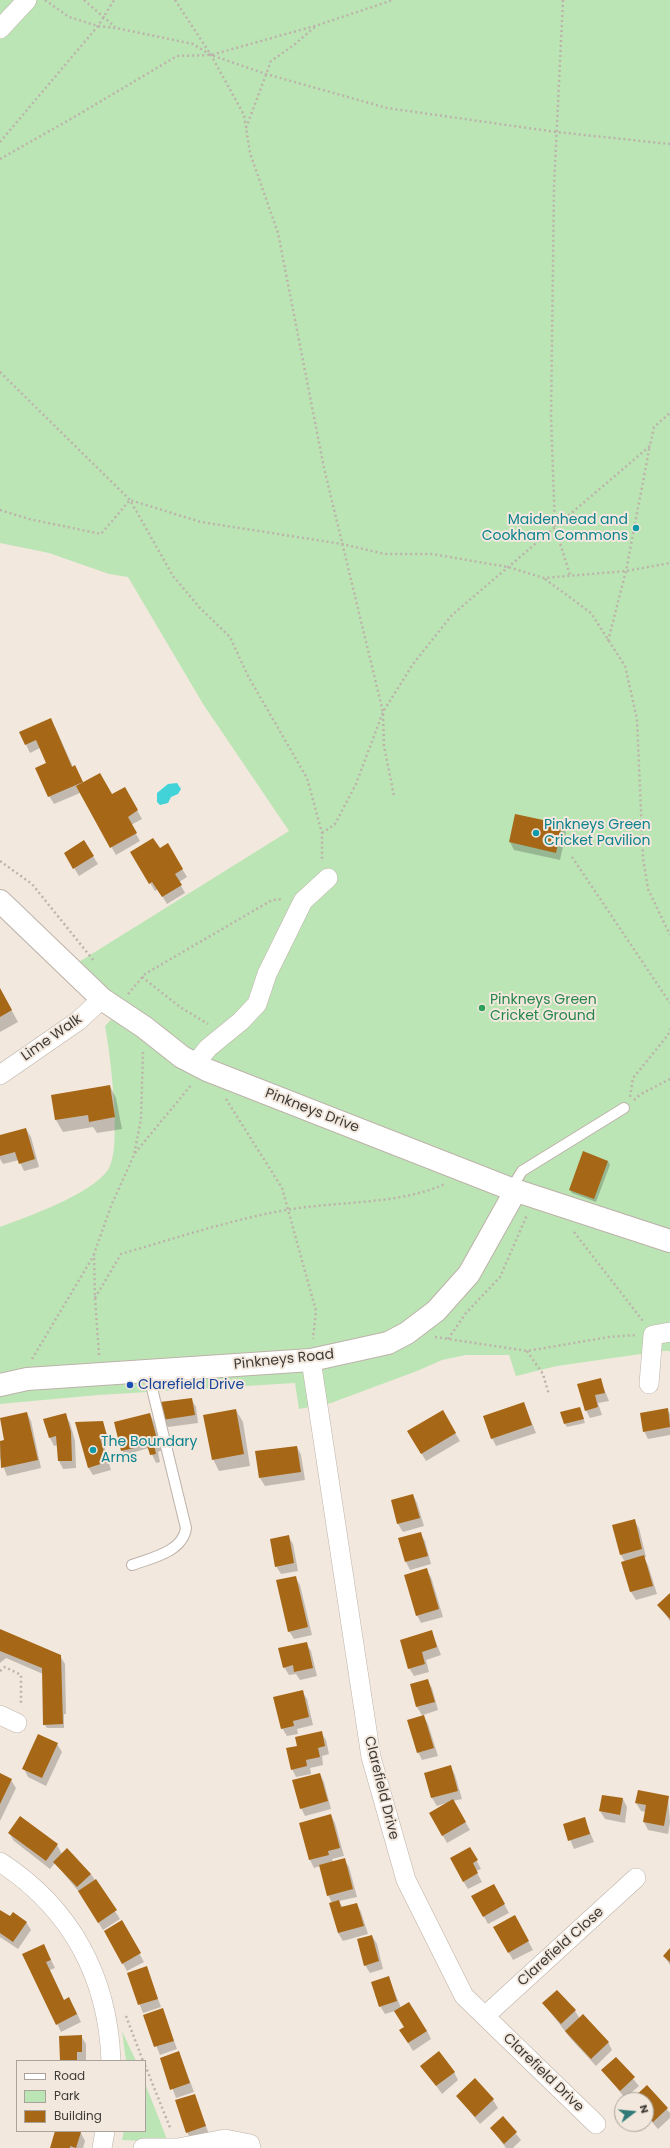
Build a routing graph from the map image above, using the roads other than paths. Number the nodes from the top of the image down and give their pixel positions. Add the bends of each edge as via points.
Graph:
1 (28, 0) edge
2 (0, 29) edge
3 (325, 874) road end
4 (0, 901) edge
5 (102, 999) junction
6 (194, 1073) junction
7 (0, 1075) edge
8 (624, 1108) road end
9 (513, 1189) junction
10 (670, 1241) edge
11 (661, 1333) edge
12 (310, 1360) junction
13 (148, 1372) junction
14 (649, 1384) dead end
15 (0, 1385) edge
16 (132, 1565) dead end
17 (0, 1715) edge
18 (17, 1723) dead end
19 (0, 1862) edge
20 (636, 1878) dead end
21 (485, 2016) junction
22 (112, 2060) edge
23 (596, 2124) dead end
24 (106, 2132) edge
25 (102, 2148) edge
26 (143, 2148) edge
27 (178, 2148) edge
28 (251, 2148) edge

1 - 2 street
3 - 6 street via 304,901 267,974 257,1004 208,1048
4 - 5 street, Pinkneys Drive
5 - 6 street, Pinkneys Drive via 182,1057
5 - 7 street, Lime Walk via 78,1022
6 - 9 street, Pinkneys Drive via 207,1070
8 - 9 lane via 522,1171
9 - 10 street, Pinkneys Drive
9 - 12 street, Pinkneys Road via 469,1274 436,1311 388,1343
11 - 14 street
12 - 13 street, Pinkneys Road
12 - 21 street, Clarefield Drive via 371,1757 406,1880 464,1996
13 - 15 street, Pinkneys Road via 28,1379
13 - 16 lane via 186,1528 181,1542 171,1550
17 - 18 street
19 - 22 street via 22,1876 43,1896 66,1923 84,1953 100,1988 110,2031
20 - 21 street, Clarefield Close
21 - 23 street, Clarefield Drive
24 - 25 street
26 - 27 street
27 - 28 street via 225,2138 250,2144

